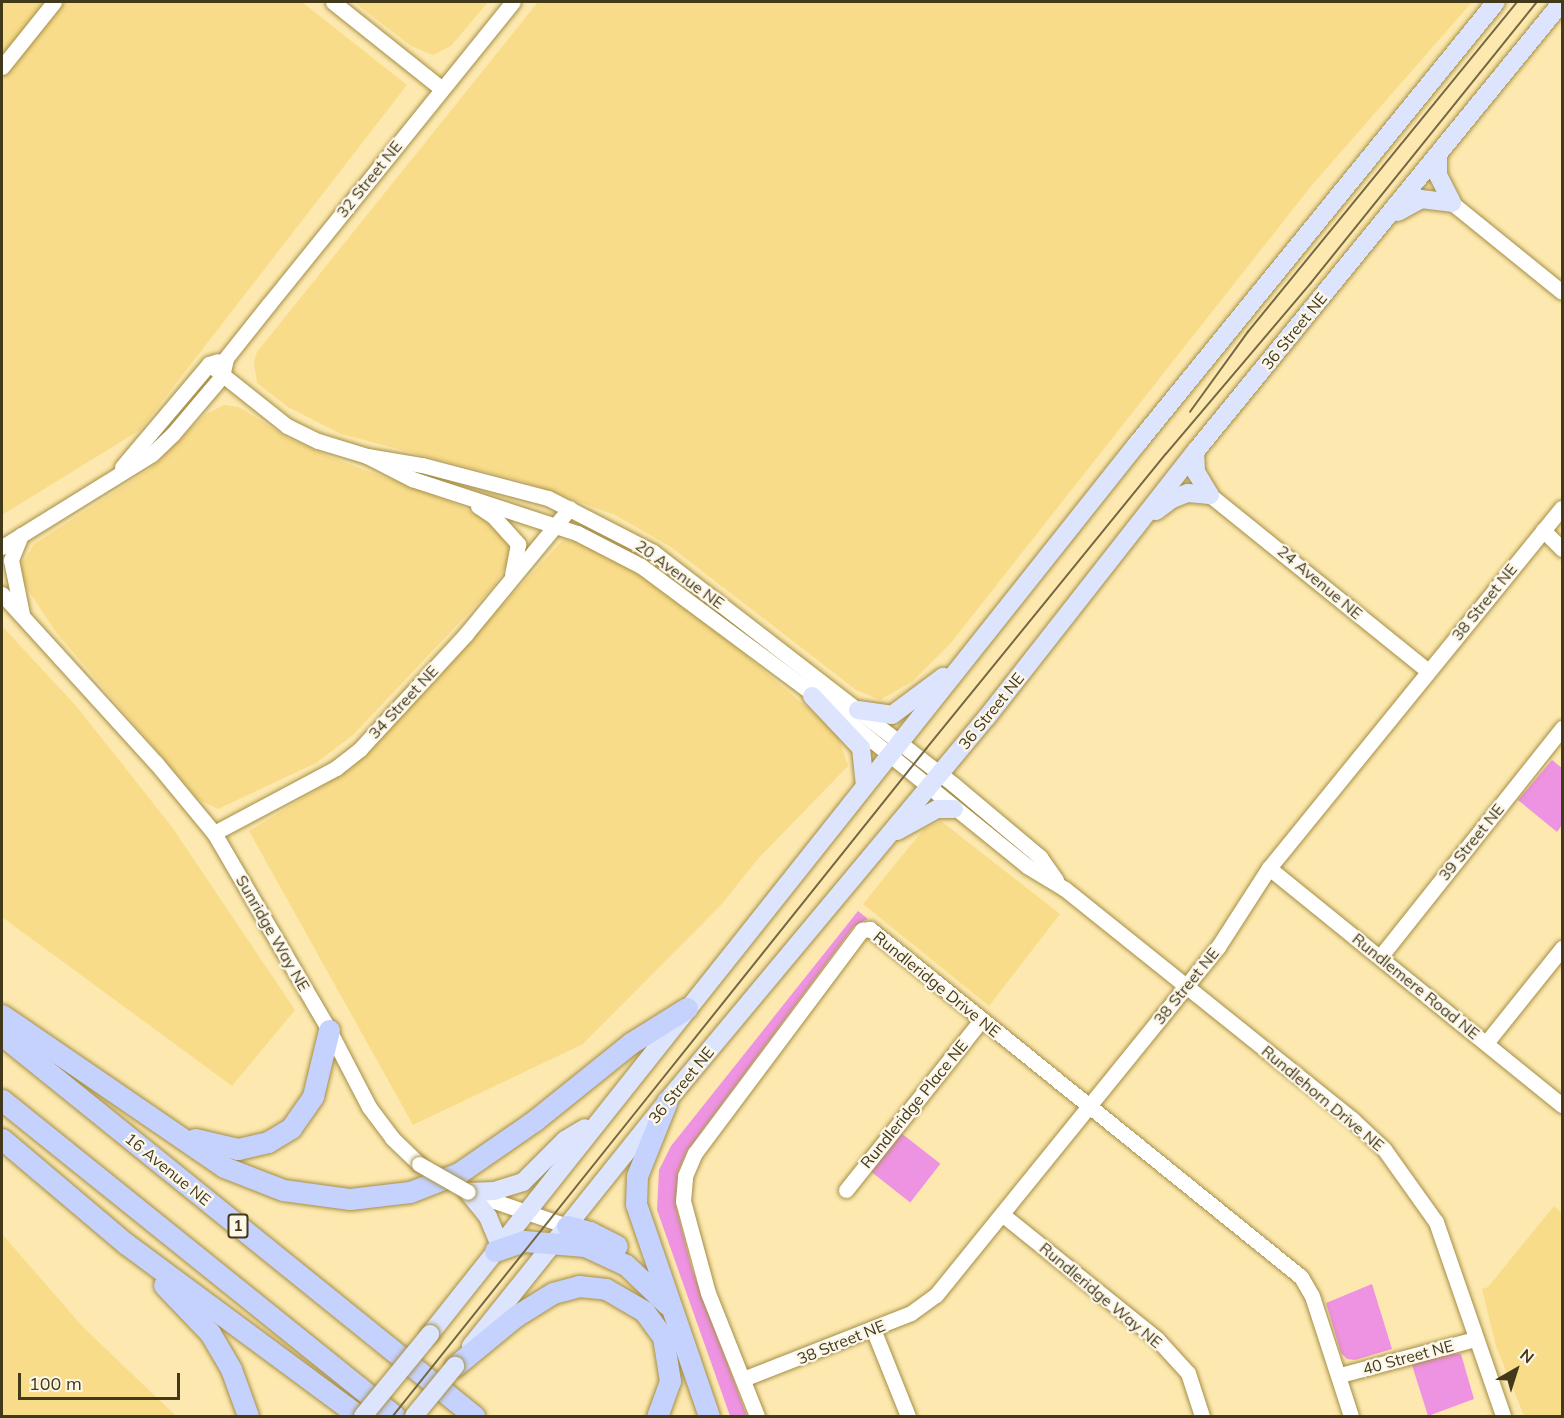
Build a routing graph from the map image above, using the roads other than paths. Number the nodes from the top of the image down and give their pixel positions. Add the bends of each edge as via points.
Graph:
1 (54, 2) edge
2 (333, 2) edge
3 (513, 2) edge
4 (1496, 2) edge
5 (1562, 2) edge
6 (2, 67) edge
7 (442, 89) junction
8 (1438, 156) junction
9 (1452, 203) junction
10 (1378, 228) junction
11 (1563, 292) edge
12 (226, 358) junction
13 (209, 364) junction
14 (222, 376) junction
15 (1195, 452) junction
16 (367, 456) junction
17 (116, 474) junction
18 (462, 495) junction
19 (1210, 495) junction
20 (570, 508) junction
21 (1563, 508) edge
22 (555, 526) junction
23 (1133, 529) junction
24 (1543, 530) junction
25 (21, 535) junction
26 (2, 547) edge
27 (1563, 549) edge
28 (508, 585) junction
29 (2, 594) edge
30 (23, 617) junction
31 (966, 660) junction
32 (1428, 671) junction
33 (812, 696) junction
34 (858, 710) junction
35 (1563, 728) edge
36 (895, 749) junction
37 (919, 759) joint
38 (909, 771) joint
39 (934, 781) junction
40 (865, 786) junction
41 (954, 809) junction
42 (214, 833) junction
43 (888, 836) junction
44 (1269, 868) junction
45 (1059, 885) junction
46 (1563, 948) edge
47 (1380, 957) junction
48 (1186, 986) junction
49 (687, 1008) junction
50 (2, 1015) edge
51 (982, 1019) junction
52 (329, 1030) junction
53 (2, 1035) edge
54 (1486, 1043) junction
55 (2, 1100) edge
56 (667, 1101) junction
57 (1563, 1105) edge
58 (1089, 1106) junction
59 (596, 1121) junction
60 (161, 1125) junction
61 (2, 1139) edge
62 (846, 1190) dead end
63 (468, 1192) junction
64 (525, 1213) junction
65 (1003, 1215) junction
66 (561, 1233) junction
67 (125, 1243) junction
68 (497, 1248) junction
69 (672, 1301) junction
70 (681, 1327) junction
71 (873, 1329) junction
72 (1475, 1340) junction
73 (455, 1366) junction
74 (415, 1368) junction
75 (1340, 1375) junction
76 (743, 1379) junction
77 (248, 1416) edge
78 (361, 1416) edge
79 (394, 1416) edge
80 (414, 1416) edge
81 (474, 1416) edge
82 (487, 1416) edge
83 (657, 1416) edge
84 (709, 1416) edge
85 (757, 1416) edge
86 (908, 1416) edge
87 (1202, 1416) edge
88 (1351, 1416) edge
89 (1503, 1416) edge

1 - 6 street
2 - 7 street
3 - 7 street, 32 Street NE
4 - 31 main road
5 - 8 main road, 36 Street NE
7 - 12 street, 32 Street NE
8 - 9 main road via 1438,175
8 - 10 main road, 36 Street NE
9 - 10 main road via 1431,198 1413,201
9 - 11 street
10 - 15 main road, 36 Street NE
12 - 13 street
12 - 14 street, 32 Street NE
13 - 14 street, 20 Avenue NE
13 - 17 street, 32 Street NE
14 - 16 street, 20 Avenue NE via 287,426
14 - 17 street, 32 Street NE via 152,454
15 - 19 main road via 1196,472
15 - 23 main road, 36 Street NE
16 - 18 street, 20 Avenue NE via 412,479
16 - 20 street, 20 Avenue NE via 495,483
17 - 25 street, 32 Street NE
18 - 22 street, 20 Avenue NE
18 - 28 street via 493,516 518,544
19 - 23 main road via 1196,492 1172,499
19 - 32 street, 24 Avenue NE
20 - 22 street, 34 Street NE
20 - 34 street, 20 Avenue NE via 626,535 675,566
21 - 24 street, 38 Street NE
22 - 28 street, 34 Street NE
22 - 33 street, 20 Avenue NE via 597,541 641,566
23 - 39 main road, 36 Street NE
24 - 27 street
24 - 32 street, 38 Street NE
25 - 26 street, 32 Street NE
25 - 30 street via 11,560
28 - 42 street, 34 Street NE via 360,749 336,768
29 - 30 street, Sunridge Way NE
30 - 42 street, Sunridge Way NE
31 - 34 main road via 891,715
31 - 36 main road
32 - 44 street, 38 Street NE
33 - 36 street, 20 Avenue NE
33 - 40 main road via 861,748
34 - 36 street, 20 Avenue NE
35 - 47 street, 39 Street NE
36 - 37 street, 20 Avenue NE
36 - 38 street, 20 Avenue NE
36 - 40 main road
37 - 39 street, Rundlehorn Drive NE
38 - 39 street, Rundlehorn Drive NE
39 - 41 street, Rundlehorn Drive NE
39 - 43 main road, 36 Street NE
39 - 45 street, Rundlehorn Drive NE via 1040,857
40 - 49 main road
41 - 43 main road via 937,808
41 - 45 street, Rundlehorn Drive NE
42 - 52 street, Sunridge Way NE
43 - 56 main road, 36 Street NE
44 - 47 street, Rundlemere Road NE
44 - 48 street, 38 Street NE via 1227,933
45 - 48 street, Rundlehorn Drive NE
46 - 54 street
47 - 54 street, Rundlemere Road NE
48 - 58 street, 38 Street NE
48 - 72 street, Rundlehorn Drive NE via 1384,1149 1436,1222
49 - 59 main road
49 - 60 highway via 631,1043 509,1140 459,1173 410,1192 350,1199 283,1190 224,1167
50 - 60 highway
51 - 58 street, Rundleridge Drive NE
51 - 62 street, Rundleridge Place NE
51 - 76 street, Rundleridge Drive NE via 870,929 862,930 695,1153 685,1176 683,1201 708,1293
52 - 60 highway via 313,1096 301,1117 280,1136 254,1146 226,1148
52 - 63 street, Sunridge Way NE, bridge via 369,1107 392,1138 419,1164
53 - 74 highway, 16 Avenue NE / 1
54 - 57 street, Rundlemere Road NE
55 - 79 highway
56 - 66 main road, 36 Street NE
56 - 69 highway via 657,1136 642,1161 636,1191 644,1235
58 - 65 street, 38 Street NE
58 - 75 street, Rundleridge Drive NE via 1301,1277 1312,1296
59 - 63 main road via 565,1140 523,1182 494,1191
59 - 64 main road
61 - 67 highway
63 - 64 street, Sunridge Way NE
63 - 68 main road via 488,1217
64 - 66 street, Sunridge Way NE
64 - 68 main road
65 - 71 street, 38 Street NE via 936,1295 910,1313
65 - 87 street, Rundleridge Way NE via 1157,1339 1188,1373
66 - 68 highway
66 - 69 highway via 591,1232 626,1253 658,1282
66 - 70 highway via 626,1265 657,1292
66 - 73 main road, 36 Street NE
67 - 77 highway via 210,1333 231,1369
67 - 78 highway
68 - 78 main road, bridge
69 - 70 highway
70 - 84 highway
71 - 76 street, 38 Street NE
71 - 86 street
72 - 75 street, 40 Street NE
72 - 89 street, Rundlehorn Drive NE
73 - 80 main road, 36 Street NE, bridge
73 - 83 highway via 547,1296 579,1286 606,1289 644,1311 663,1337 670,1382
74 - 81 highway, 16 Avenue NE / 1
74 - 82 highway via 439,1380
75 - 88 street, Rundleridge Drive NE
76 - 85 street, Rundleridge Drive NE

